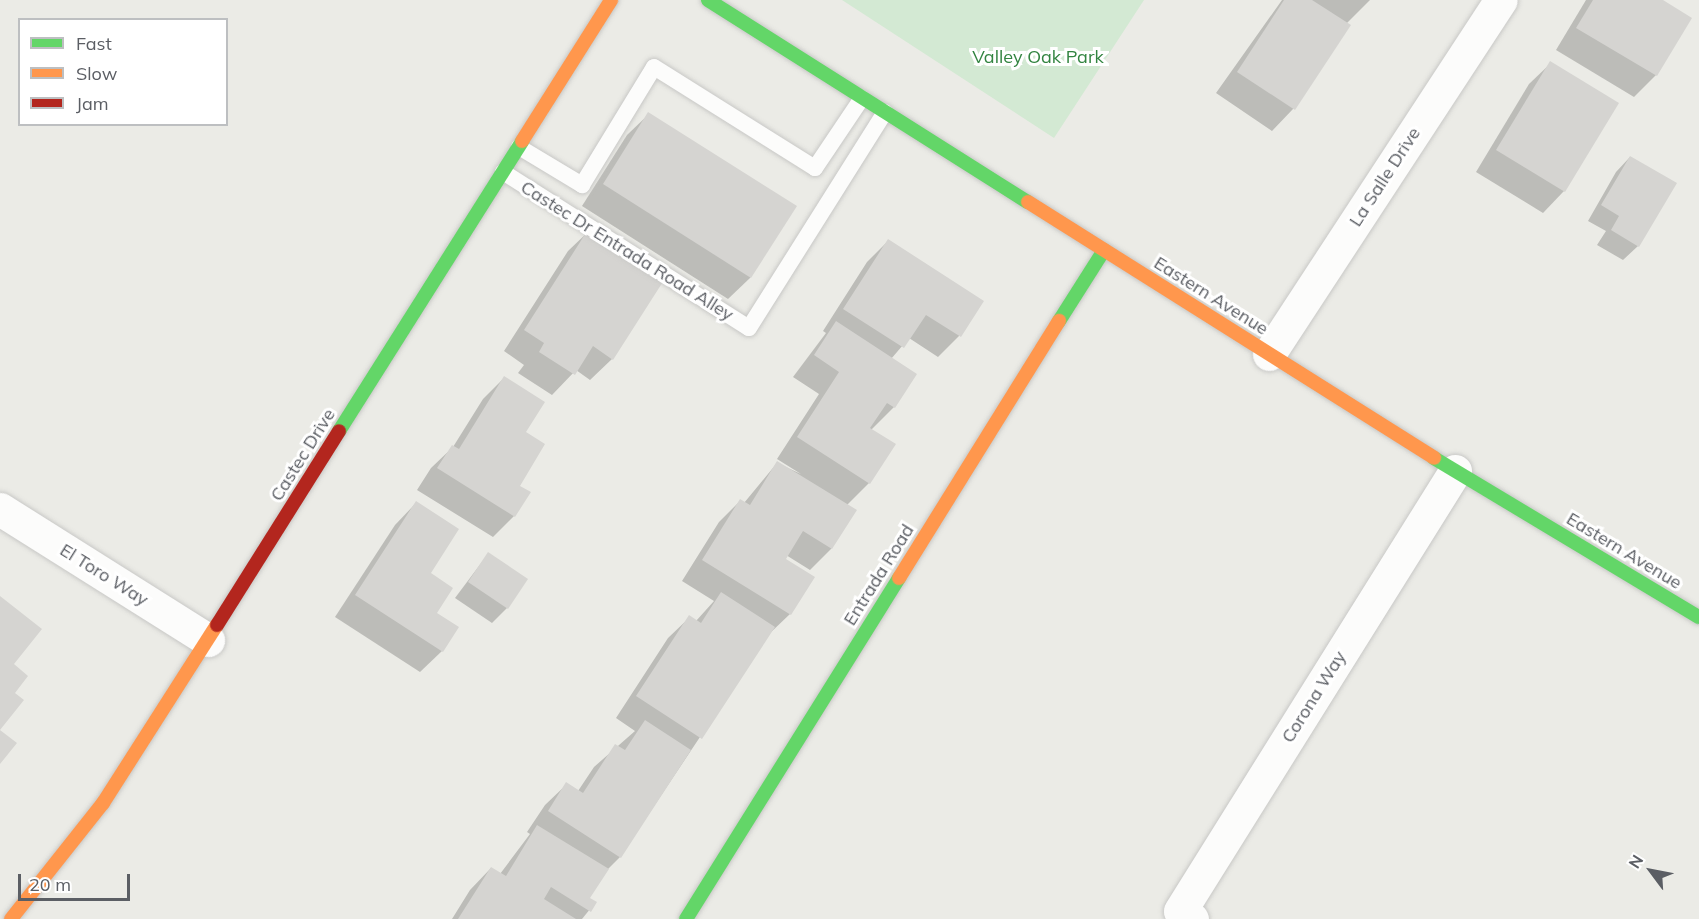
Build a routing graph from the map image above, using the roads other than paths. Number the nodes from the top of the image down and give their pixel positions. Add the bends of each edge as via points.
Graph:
1 (611, 0) edge
2 (708, 0) edge
3 (1501, 0) edge
4 (862, 98) junction
5 (885, 112) junction
6 (519, 147) junction
7 (503, 172) junction
8 (1104, 250) junction
9 (1269, 354) junction
10 (1455, 471) junction
11 (0, 509) edge
12 (1699, 617) edge
13 (208, 640) junction
14 (11, 919) edge
15 (686, 919) edge
16 (1192, 919) edge

1 - 6 street, Castec Drive
2 - 4 street, Eastern Avenue
3 - 9 street, La Salle Drive
4 - 5 street, Eastern Avenue
4 - 6 lane via 815,168 654,67 582,185
5 - 7 lane, Castec Dr Entrada Road Alley via 748,328
5 - 8 street, Eastern Avenue
6 - 7 street, Castec Drive
7 - 13 street, Castec Drive
8 - 9 street, Eastern Avenue
8 - 15 street, Entrada Road
9 - 10 street, Eastern Avenue
10 - 12 street, Eastern Avenue
10 - 16 street, Corona Way via 1180,911
11 - 13 street, El Toro Way
13 - 14 street, Castec Drive via 103,803

